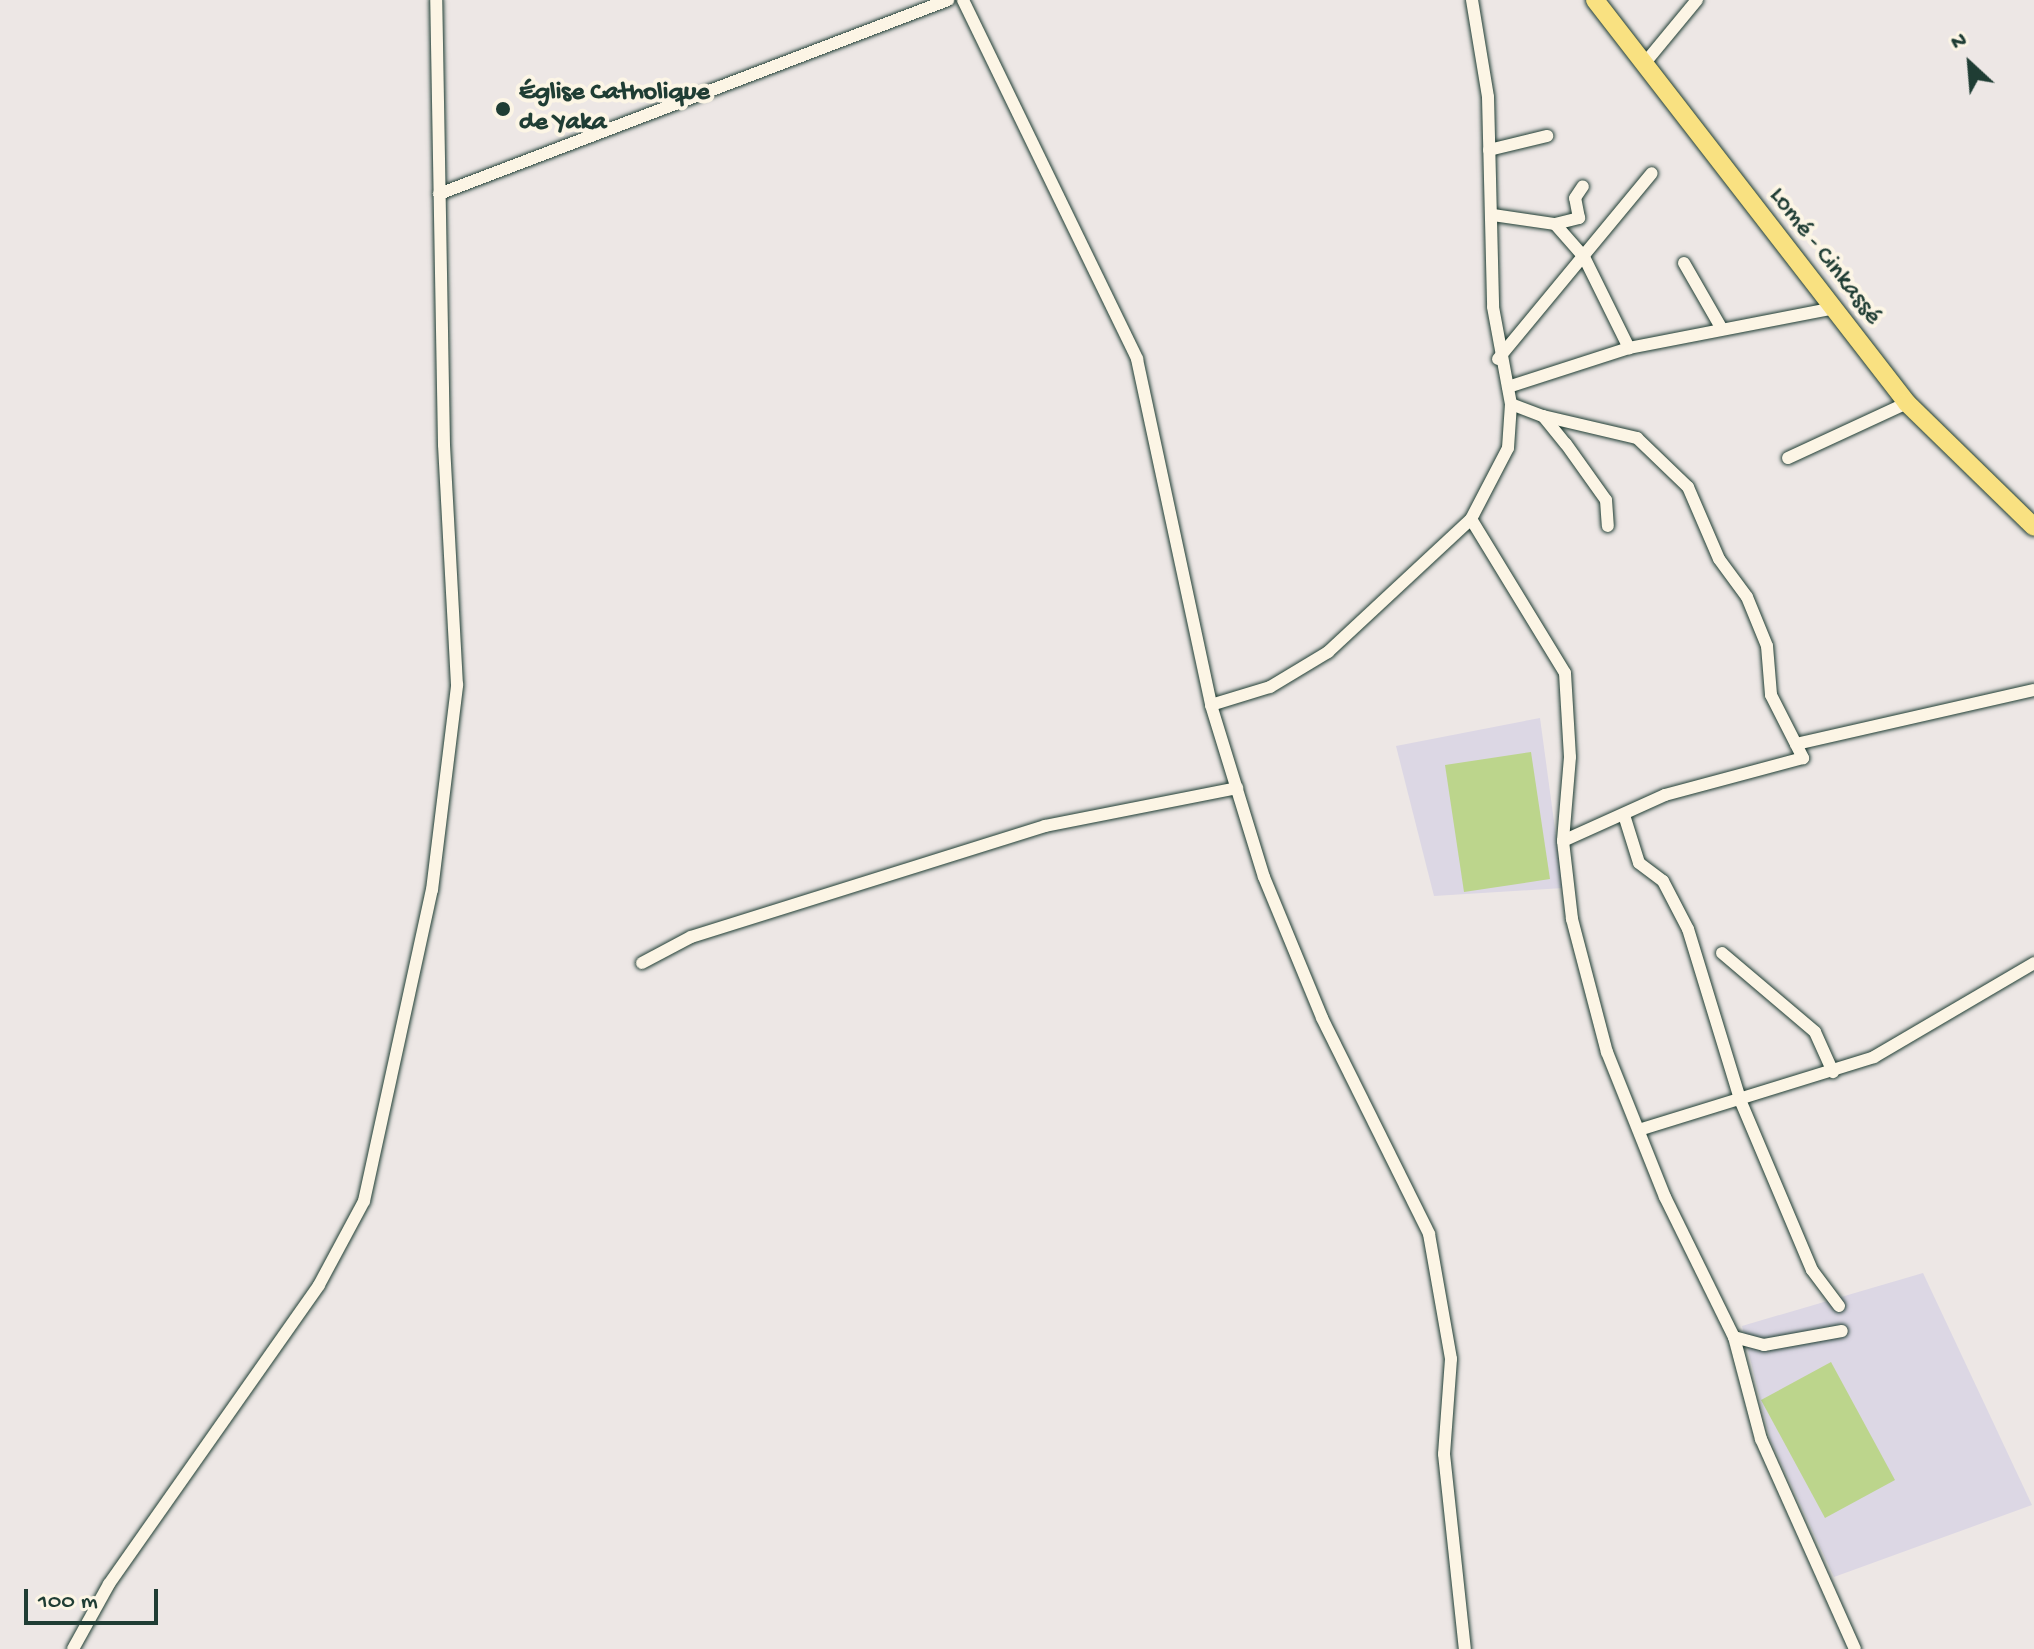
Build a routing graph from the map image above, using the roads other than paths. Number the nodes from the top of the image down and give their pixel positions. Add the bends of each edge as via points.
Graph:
1 (436, 0) edge
2 (948, 0) edge
3 (963, 0) edge
4 (1472, 0) edge
5 (1595, 0) edge
6 (1697, 0) edge
7 (1644, 64) junction
8 (1547, 136) dead end
9 (1489, 150) junction
10 (1652, 173) dead end
11 (1583, 186) dead end
12 (439, 194) junction
13 (1493, 215) junction
14 (1555, 224) junction
15 (1584, 257) junction
16 (1684, 263) dead end
17 (1830, 309) junction
18 (1722, 329) junction
19 (1629, 348) junction
20 (1498, 359) junction
21 (1508, 387) junction
22 (1907, 403) junction
23 (1511, 404) junction
24 (1543, 416) junction
25 (1788, 458) dead end
26 (1471, 519) junction
27 (1608, 526) dead end
28 (2034, 527) edge
29 (2034, 690) edge
30 (1211, 705) junction
31 (1796, 744) junction
32 (1237, 788) junction
33 (1624, 815) junction
34 (1563, 841) junction
35 (1722, 953) dead end
36 (642, 963) dead end
37 (2034, 963) edge
38 (1833, 1072) junction
39 (1741, 1102) junction
40 (1642, 1129) junction
41 (1839, 1306) dead end
42 (1842, 1331) dead end
43 (1734, 1337) junction
44 (73, 1649) edge
45 (1465, 1649) edge
46 (1855, 1649) edge

1 - 12 street
2 - 12 street
3 - 30 street via 1137,359
4 - 9 street
5 - 7 highway, Lomé - Cinkassé
6 - 7 street
7 - 17 highway, Lomé - Cinkassé
8 - 9 street
9 - 13 street
10 - 15 street
11 - 14 street via 1575,198 1579,218
12 - 44 street via 457,685 432,890 364,1201 319,1285 109,1584
13 - 14 street
13 - 20 street
14 - 15 street
15 - 19 street
15 - 20 street
16 - 18 street
17 - 18 street
17 - 22 highway, Lomé - Cinkassé
18 - 19 street
19 - 21 street
20 - 21 street
21 - 23 street
22 - 25 street
22 - 28 highway, Lomé - Cinkassé
23 - 24 street
23 - 26 street via 1508,448
24 - 27 street via 1606,500
24 - 31 street via 1637,438 1688,487 1719,559 1747,597 1767,646 1771,695
26 - 30 street via 1328,652 1270,687
26 - 34 street via 1565,673 1570,757
29 - 31 street
30 - 32 street
31 - 33 street via 1803,758 1665,795
32 - 36 street via 1045,826 691,937
32 - 45 street via 1264,877 1322,1018 1429,1234 1451,1359 1444,1454
33 - 34 street
33 - 39 street via 1639,863 1663,881 1688,929
34 - 40 street via 1589,987
35 - 38 street via 1815,1032
37 - 38 street via 1920,1033
38 - 39 street
39 - 40 street
39 - 41 street via 1812,1270
40 - 43 street via 1665,1197
42 - 43 street via 1764,1345
43 - 46 street via 1761,1439

